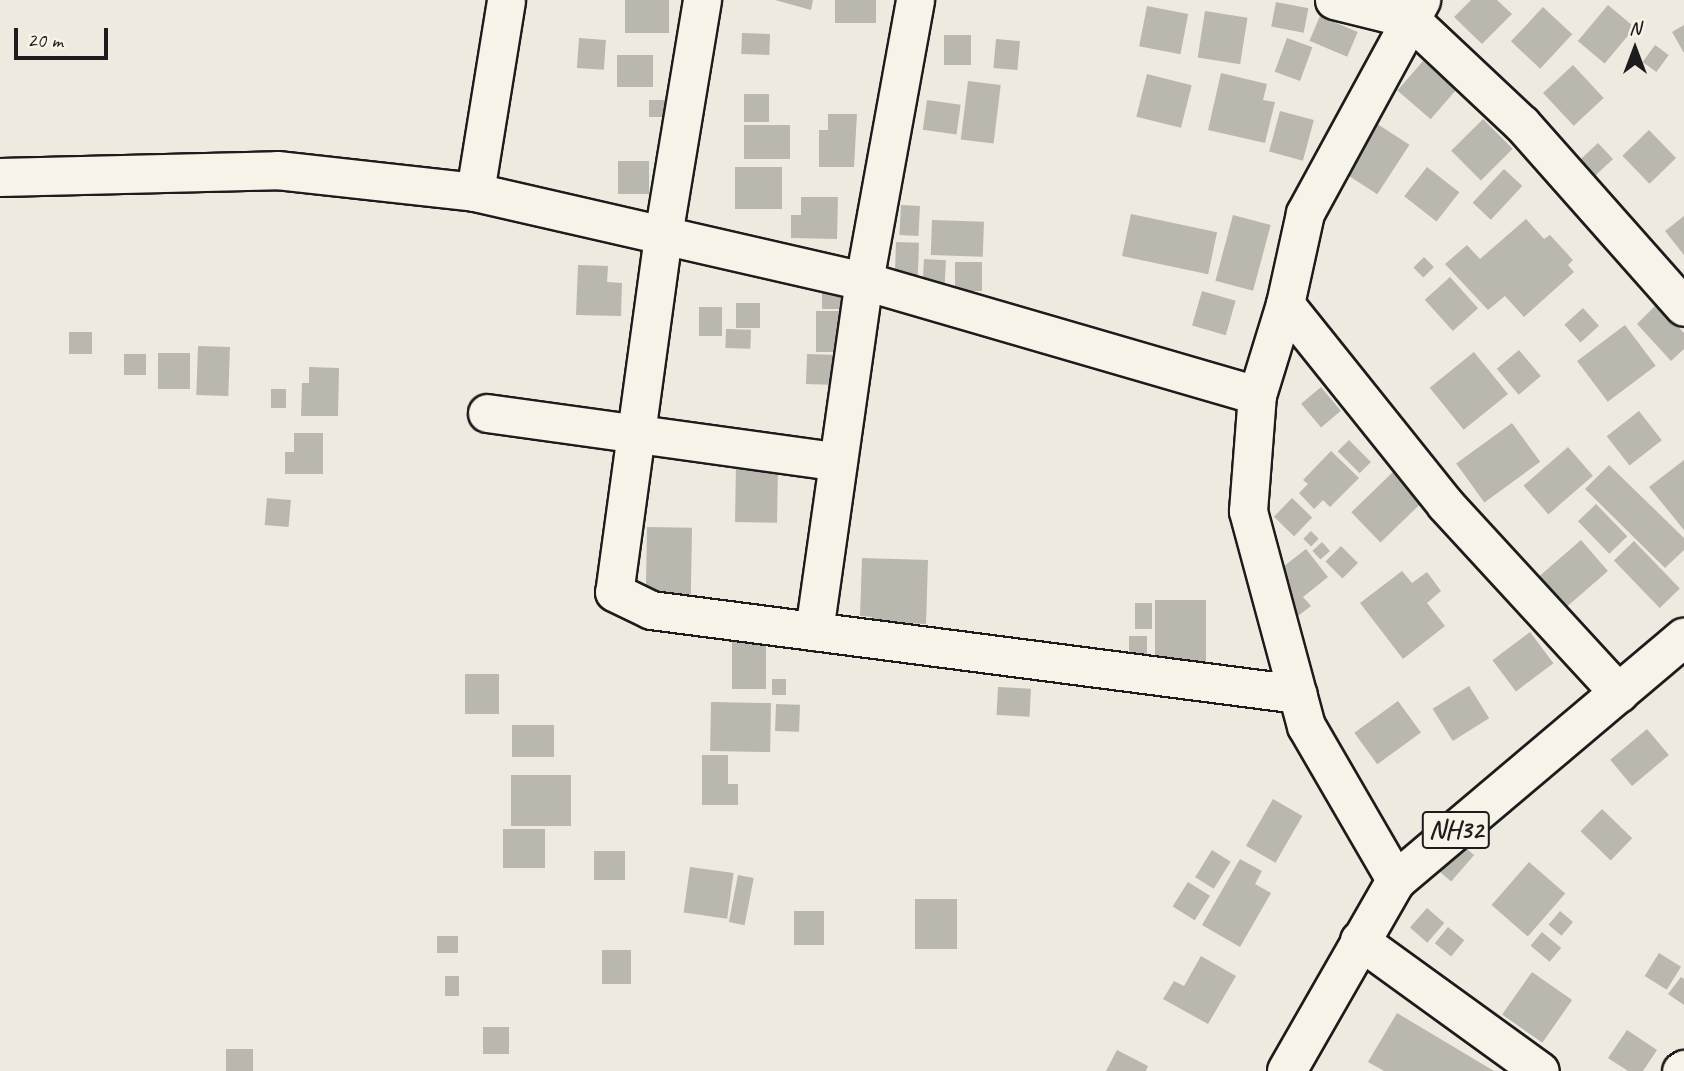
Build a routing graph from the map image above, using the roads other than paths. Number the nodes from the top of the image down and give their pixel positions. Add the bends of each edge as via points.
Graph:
1 (506, 0) edge
2 (702, 0) edge
3 (915, 0) edge
4 (1334, 0) edge
5 (1416, 10) edge
6 (0, 177) edge
7 (475, 192) junction
8 (663, 236) junction
9 (864, 281) junction
10 (1285, 304) junction
11 (1684, 307) edge
12 (1257, 395) junction
13 (487, 413) dead end
14 (636, 433) junction
15 (838, 462) junction
16 (814, 631) junction
17 (1684, 638) edge
18 (1619, 693) junction
19 (1298, 694) junction
20 (1396, 881) junction
21 (1359, 940) junction
22 (1287, 1071) edge
23 (1539, 1071) edge

1 - 7 street
2 - 8 street
3 - 9 street
4 - 5 street
5 - 10 street via 1305,214
5 - 11 street
6 - 7 street via 277,170
7 - 8 street
8 - 9 street
8 - 14 street
9 - 12 street
9 - 15 street
10 - 12 street
10 - 18 street via 1445,504
12 - 19 street via 1248,511
13 - 14 street
14 - 15 street
14 - 16 street via 614,592 651,610
15 - 16 street
16 - 19 street
17 - 18 highway, NH32
18 - 20 highway, NH32
19 - 20 street via 1306,726
20 - 21 highway, NH32
21 - 22 highway, NH32
21 - 23 street

